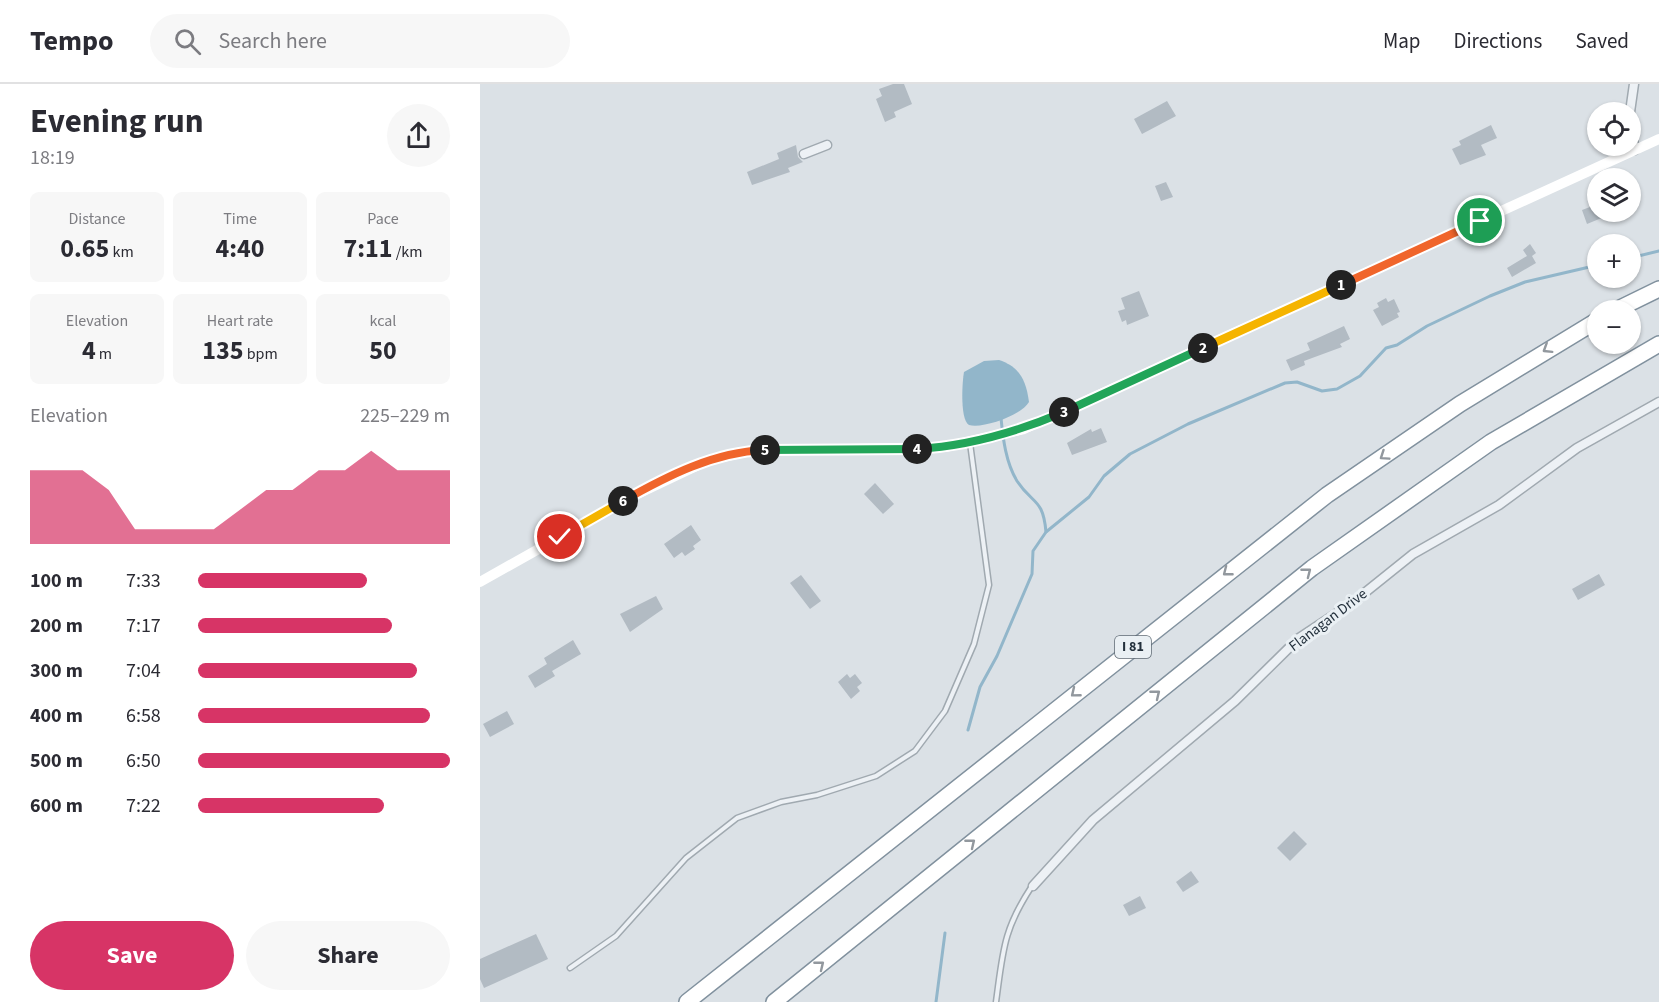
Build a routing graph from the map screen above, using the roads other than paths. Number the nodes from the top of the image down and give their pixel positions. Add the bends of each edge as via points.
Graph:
1 (1634, 84) edge
2 (1631, 102) edge
3 (1659, 138) edge
4 (827, 145) dead end
5 (1641, 147) edge
6 (804, 154) dead end
7 (1622, 156) edge
8 (1659, 289) edge
9 (1636, 300) edge
10 (1587, 327) edge
11 (1659, 344) edge
12 (1659, 402) edge
13 (970, 443) junction
14 (480, 582) edge
15 (1033, 886) joint
16 (570, 968) dead end
17 (687, 1002) edge
18 (774, 1002) edge
19 (996, 1002) edge

1 - 2 street
3 - 5 street
4 - 6 street
7 - 13 street via 1073,409 1024,429
8 - 9 highway
10 -> 17 highway, I 81 via 1460,404 1327,495
18 -> 11 highway via 1312,568 1491,442
12 - 15 street, Flanagan Drive via 1576,448 1499,505 1413,554 1352,603 1299,638 1235,700 1094,820
13 - 14 street via 906,450 750,451 709,460 631,497
13 - 16 lane via 989,585 974,644 945,711 915,751 876,776 737,818 686,858 616,936
15 - 19 lane via 1004,939

